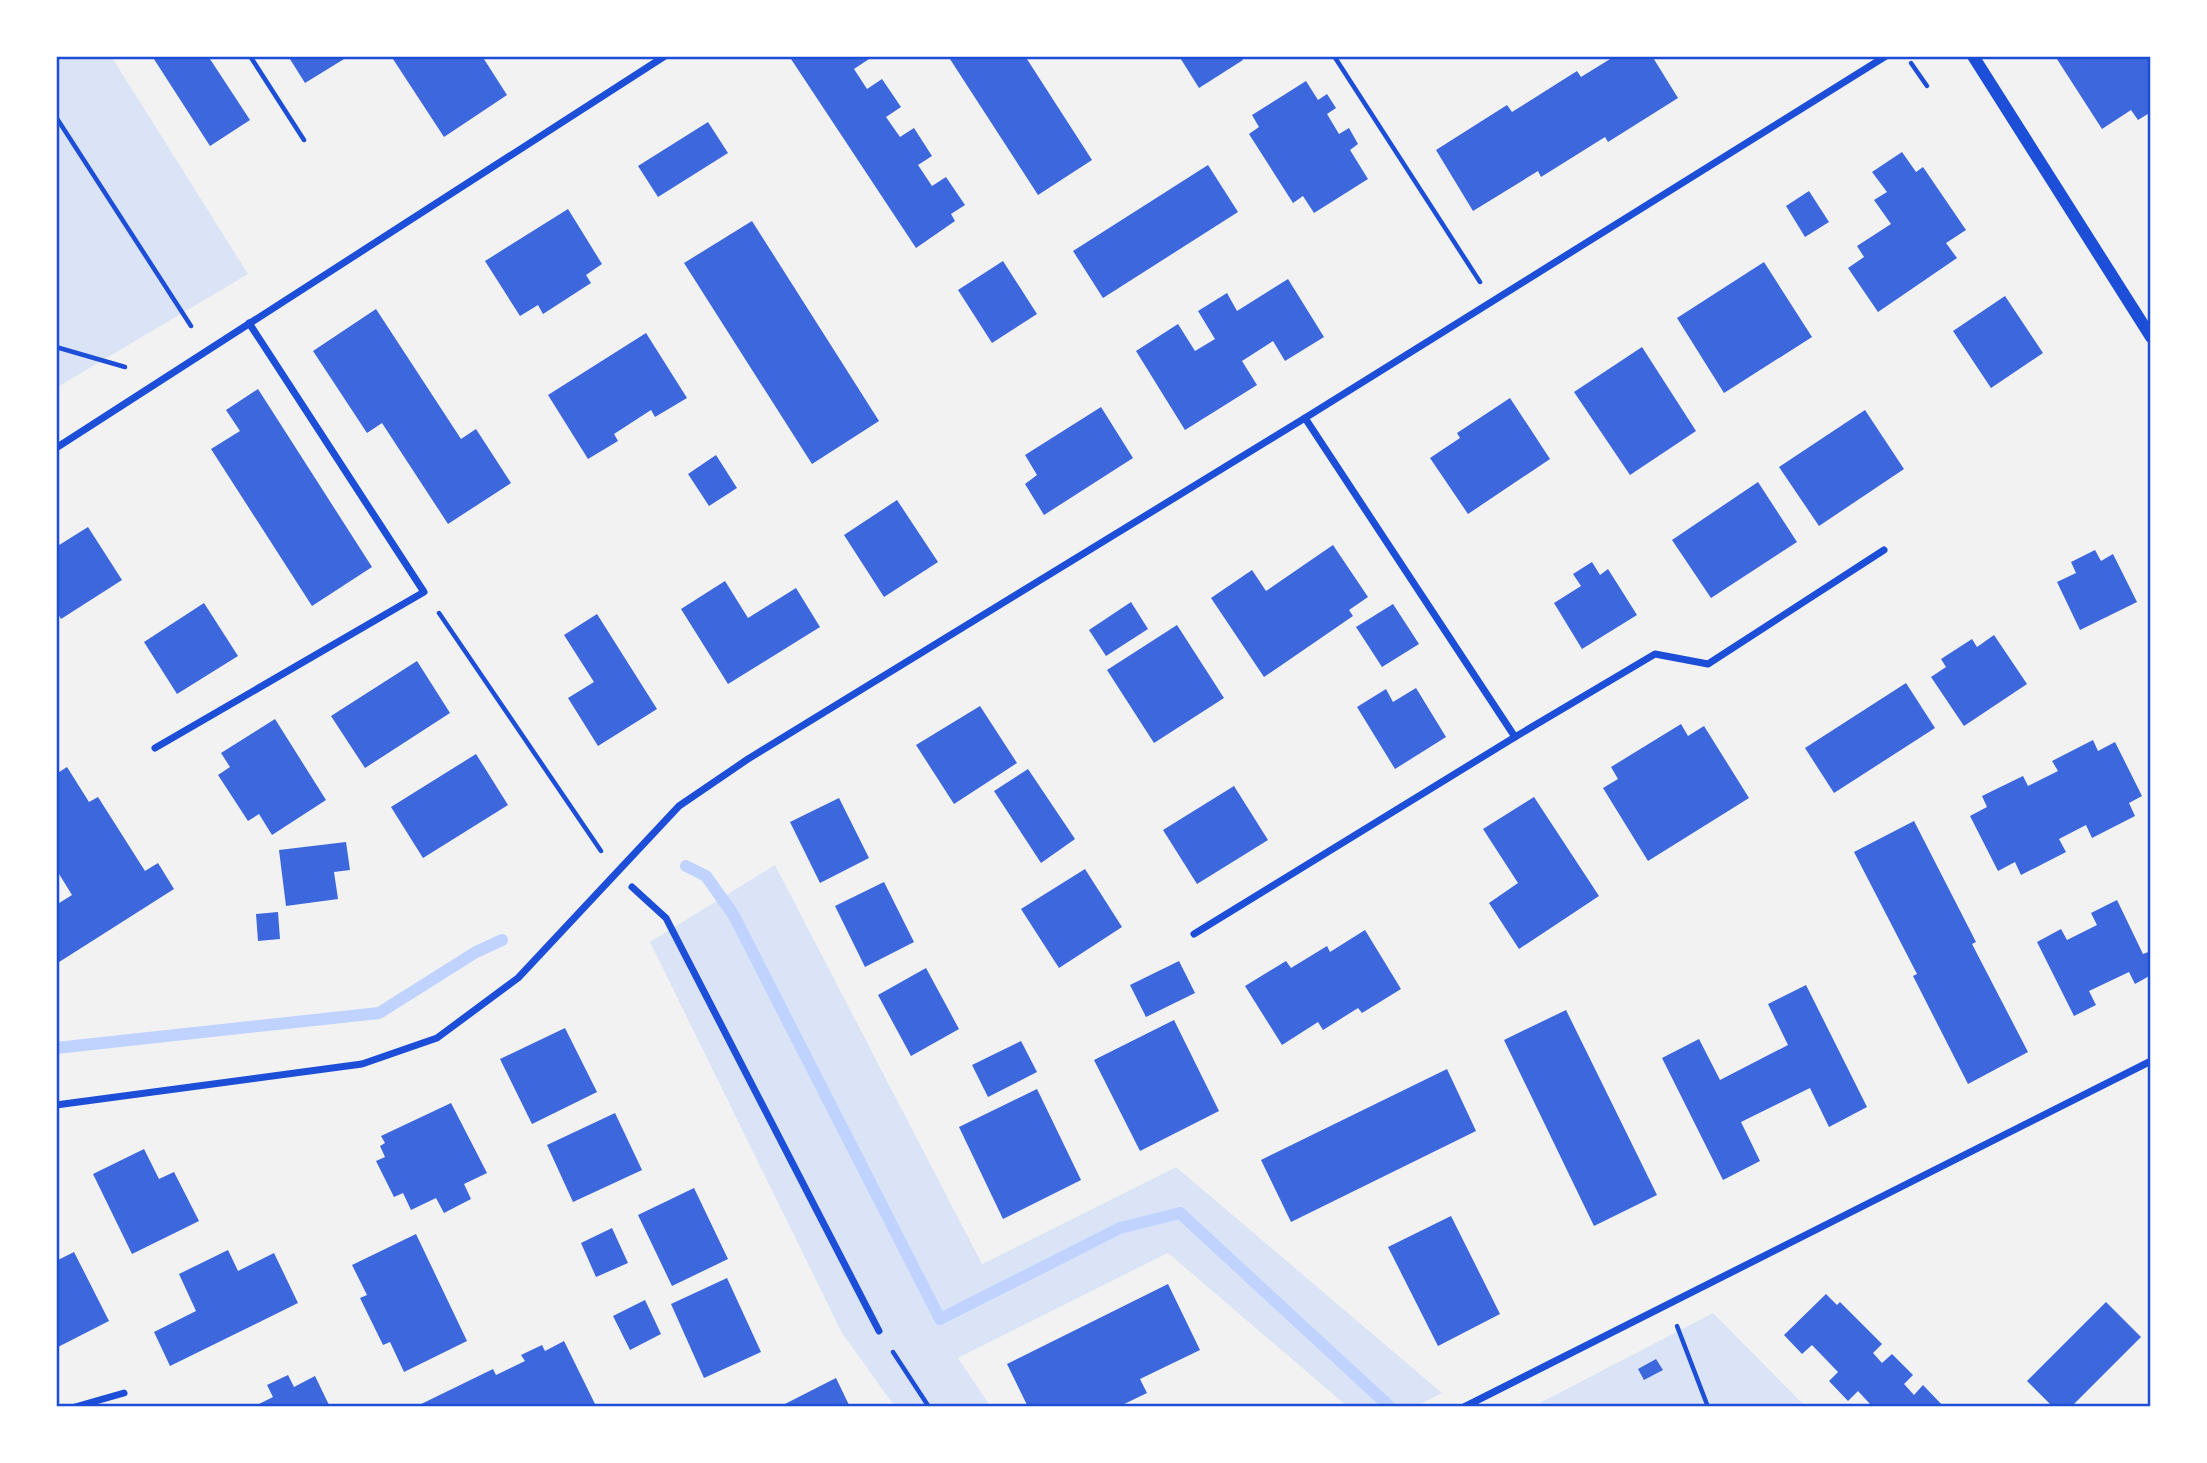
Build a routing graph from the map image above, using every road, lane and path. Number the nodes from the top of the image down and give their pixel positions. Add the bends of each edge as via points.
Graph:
1 (250, 56) edge
2 (664, 56) edge
3 (1334, 56) edge
4 (1886, 56) edge
5 (1907, 56) edge
6 (1973, 56) edge
7 (1927, 86) dead end
8 (56, 117) edge
9 (304, 140) dead end
10 (1492, 300) junction
11 (249, 323) junction
12 (191, 326) dead end
13 (2151, 337) edge
14 (56, 347) edge
15 (125, 367) dead end
16 (1305, 418) junction
17 (56, 448) edge
18 (1884, 550) dead end
19 (424, 592) junction
20 (1515, 737) junction
21 (155, 748) dead end
22 (596, 844) dead end
23 (632, 887) dead end
24 (1194, 934) dead end
25 (2151, 1061) edge
26 (56, 1105) edge
27 (1669, 1305) junction
28 (879, 1331) joint
29 (124, 1393) dead end
30 (75, 1407) edge
31 (929, 1407) edge
32 (1464, 1407) edge
33 (1708, 1407) edge

1 - 9 path
2 - 11 street
3 - 10 path
4 - 10 street
5 - 7 path
6 - 13 street
8 - 12 path
10 - 16 street
11 - 17 street
11 - 19 street
14 - 15 path
16 - 20 street
16 - 26 street via 748,759 679,806 518,978 437,1038 362,1064
18 - 20 street via 1708,664 1655,654
19 - 21 street
19 - 22 path
20 - 24 street
23 - 28 street via 666,918
25 - 27 street
27 - 32 street
27 - 33 path
28 - 31 path
29 - 30 street

